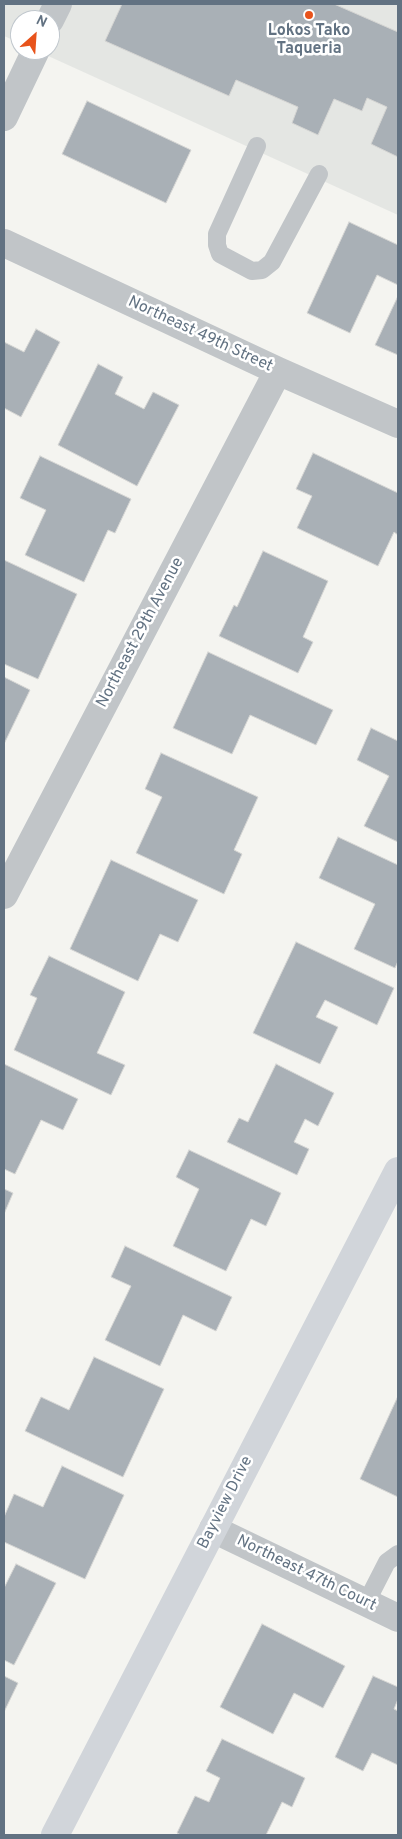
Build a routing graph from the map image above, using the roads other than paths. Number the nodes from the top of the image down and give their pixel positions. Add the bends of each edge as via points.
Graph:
1 (31, 60) edge
2 (4, 117) edge
3 (257, 146) dead end
4 (319, 174) dead end
5 (4, 243) edge
6 (278, 371) junction
7 (398, 424) edge
8 (4, 895) edge
9 (398, 1171) edge
10 (213, 1529) junction
11 (398, 1554) edge
12 (366, 1603) junction
13 (398, 1618) edge
14 (55, 1835) edge

1 - 2 street
3 - 4 lane via 217,234 220,254 252,271 262,270 272,262
5 - 6 street, Northeast 49th Street
6 - 7 street, Northeast 49th Street
6 - 8 street, Northeast 29th Avenue
9 - 10 street, Bayview Drive
10 - 12 street, Northeast 47th Court
10 - 14 street, Bayview Drive
11 - 12 lane via 387,1562
12 - 13 street, Northeast 47th Court

